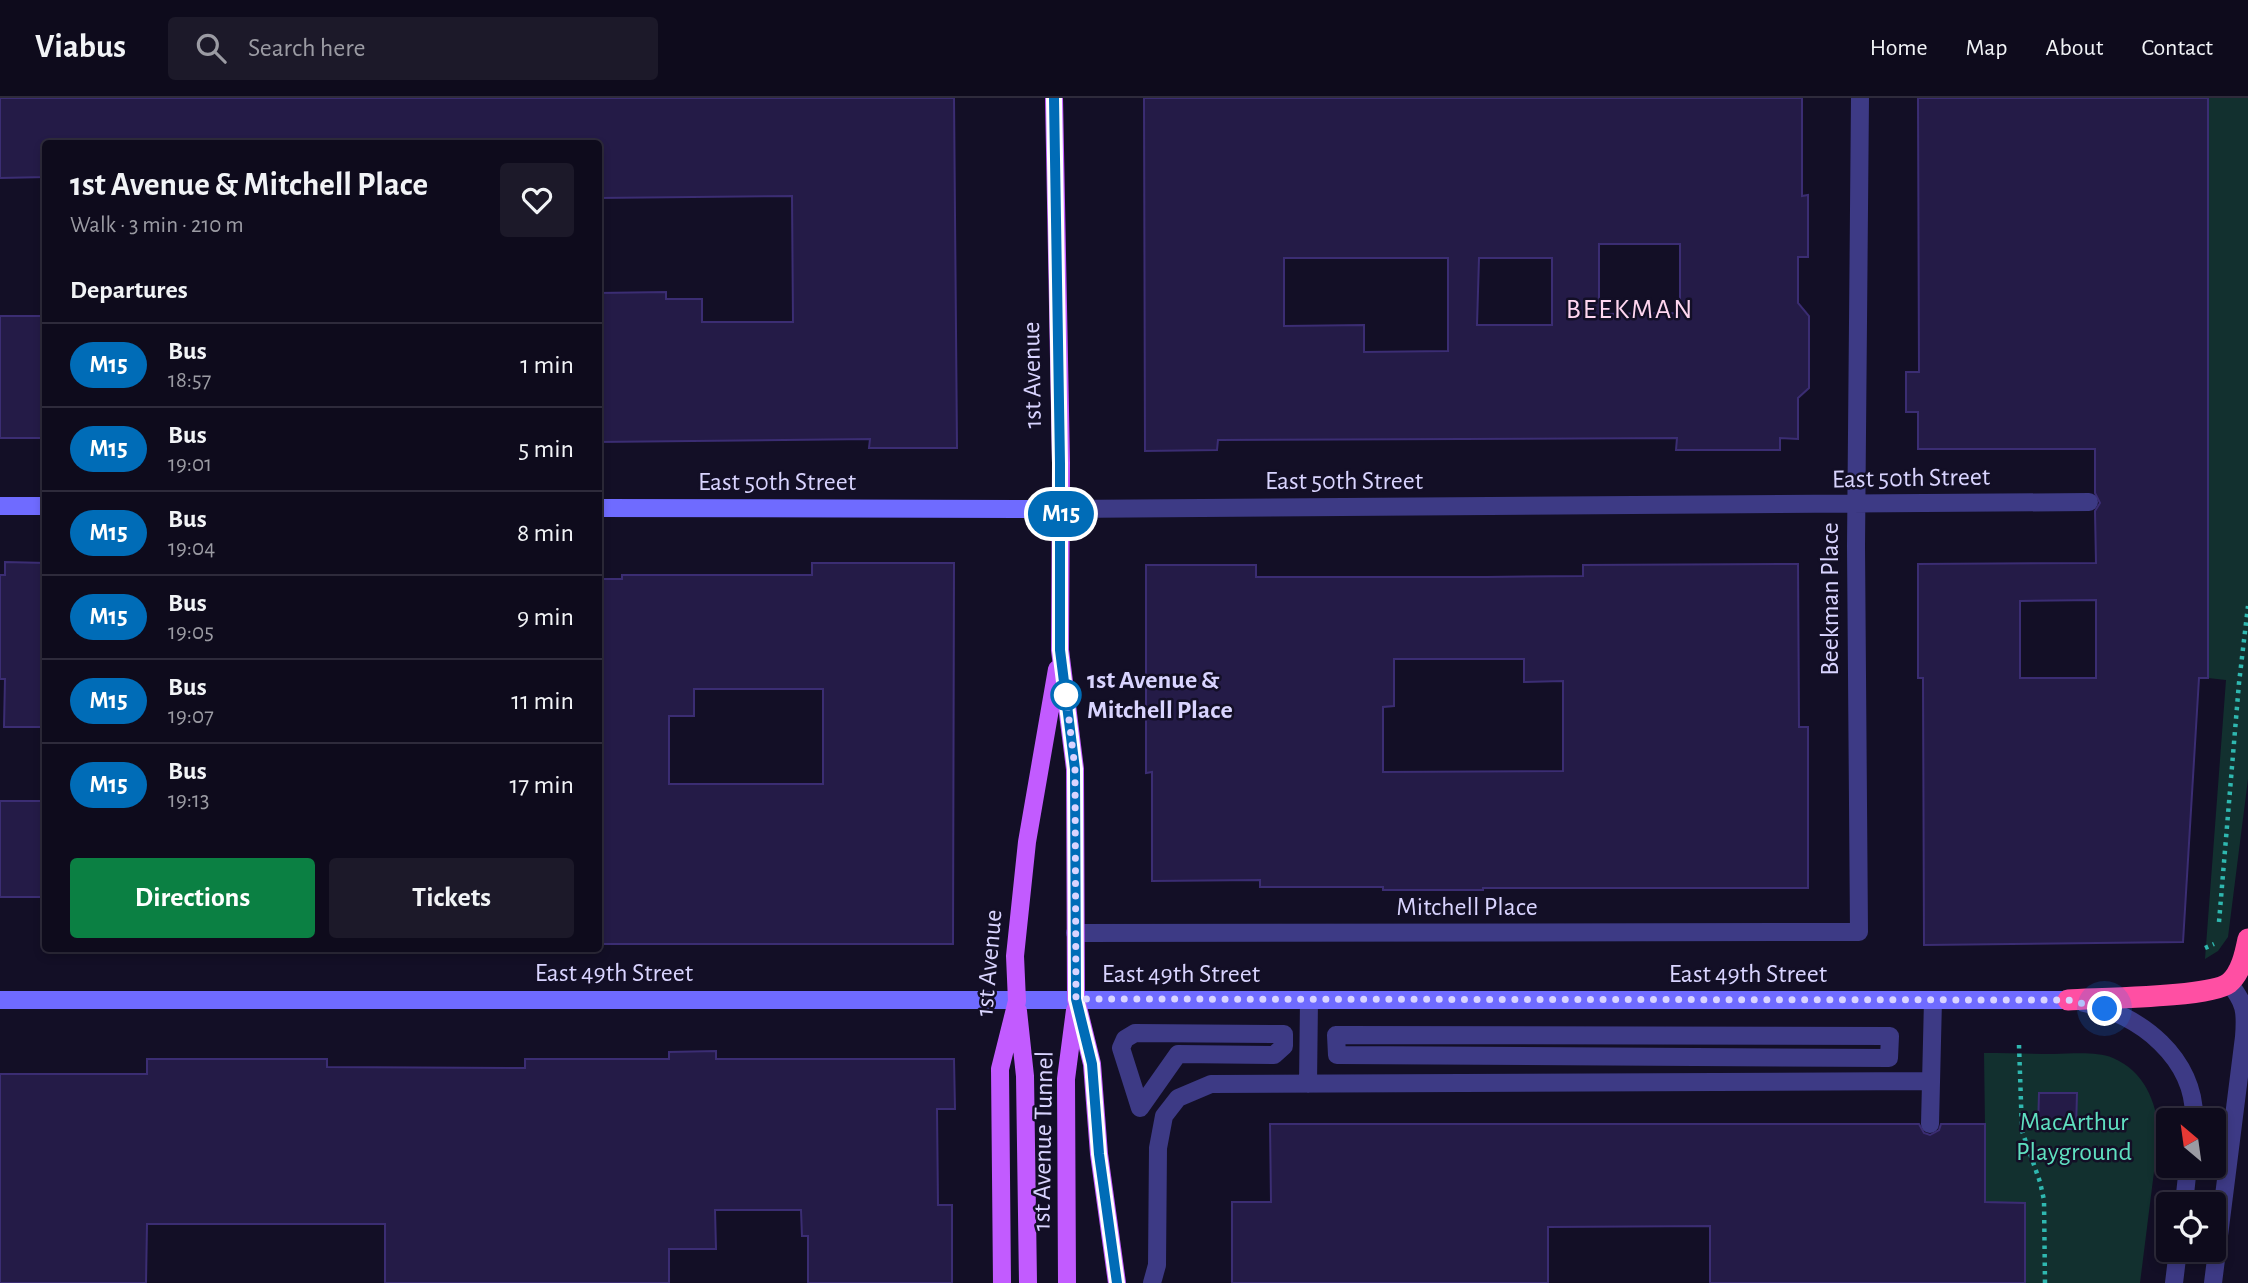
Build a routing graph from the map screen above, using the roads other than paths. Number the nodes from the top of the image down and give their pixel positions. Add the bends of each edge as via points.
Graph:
1 (1054, 98) edge
2 (1860, 98) edge
3 (2089, 502) dead end
4 (1856, 505) junction
5 (0, 506) edge
6 (42, 506) edge
7 (602, 508) edge
8 (1061, 509) junction
9 (1060, 650) junction
10 (1858, 932) joint
11 (1075, 933) junction
12 (2248, 939) edge
13 (2229, 983) junction
14 (1076, 999) junction
15 (0, 1000) edge
16 (1309, 1000) junction
17 (1933, 1000) junction
18 (2068, 1000) junction
19 (1017, 1001) junction
20 (1336, 1035) joint
21 (1121, 1048) joint
22 (1931, 1081) junction
23 (1308, 1084) junction
24 (2193, 1108) edge
25 (1930, 1124) dead end
26 (2177, 1262) edge
27 (1002, 1283) edge
28 (1028, 1283) edge
29 (1067, 1283) edge
30 (1117, 1283) edge
31 (1152, 1283) edge
32 (2174, 1283) edge
33 (2213, 1283) edge

1 - 8 main road, 1st Avenue
2 - 4 street, Beekman Place
3 - 4 street, East 50th Street
4 - 8 street, East 50th Street
4 - 10 street, Beekman Place
5 - 6 main road
7 - 8 main road, East 50th Street
8 - 9 main road, 1st Avenue
9 - 11 main road, 1st Avenue via 1075,769
9 - 19 main road, 1st Avenue via 1027,842 1015,956
10 - 11 street, Mitchell Place
11 - 14 main road, 1st Avenue
12 - 13 highway via 2242,963
13 - 18 highway via 2202,992
13 - 33 street via 2242,1000 2245,1037
14 - 16 main road, East 49th Street
14 - 19 main road, East 49th Street
14 - 29 main road, 1st Avenue Tunnel via 1066,1079
14 - 30 main road, 1st Avenue via 1092,1064
15 - 19 main road, East 49th Street
16 - 17 main road, East 49th Street
16 - 23 street
17 - 18 main road, East 49th Street
17 - 22 street
18 - 24 street via 2118,1012 2156,1038 2184,1073
19 - 27 main road, 1st Avenue via 1000,1069
19 - 28 main road, 1st Avenue Tunnel via 1025,1076
20 - 20 street via 1337,1055 1875,1058 1889,1058 1890,1036
21 - 21 street via 1135,1033 1284,1034 1284,1046 1275,1055 1178,1054 1140,1108
22 - 23 street
22 - 25 street
23 - 31 street via 1210,1084 1178,1098 1164,1116 1158,1147 1157,1265
26 - 32 street

